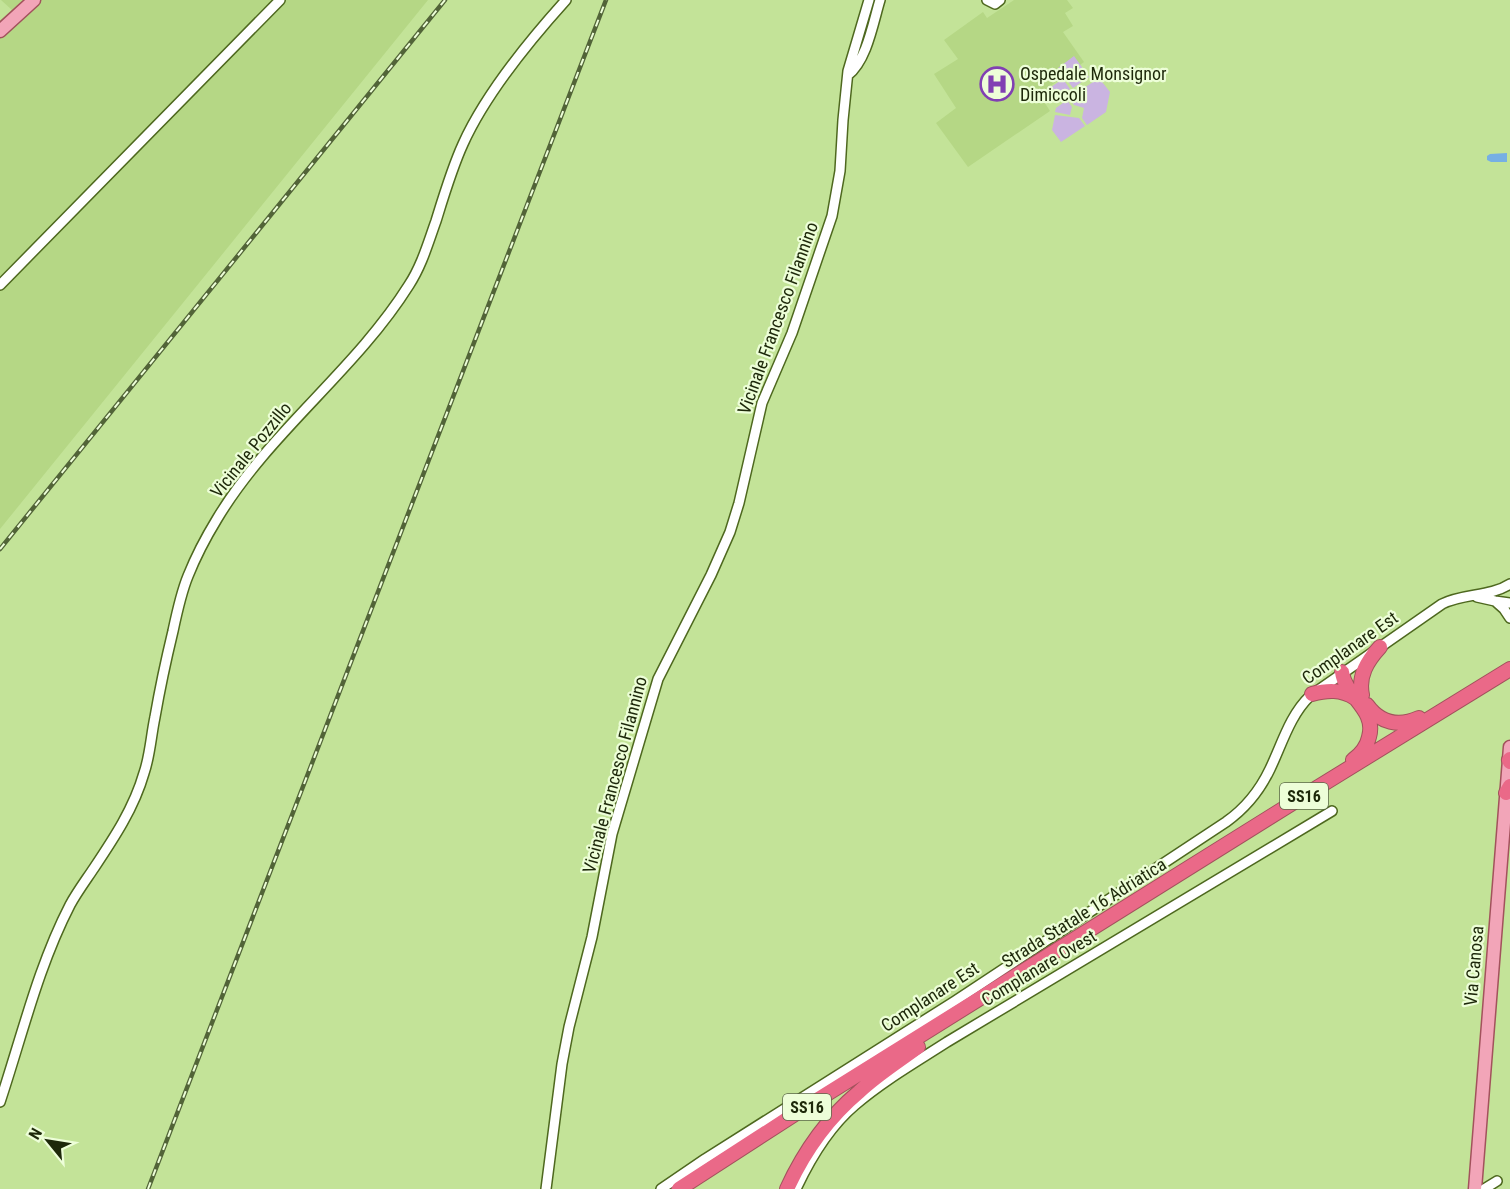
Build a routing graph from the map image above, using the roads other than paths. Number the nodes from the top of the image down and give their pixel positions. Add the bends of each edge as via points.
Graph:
1 (34, 0) edge
2 (280, 0) edge
3 (566, 0) edge
4 (869, 0) edge
5 (880, 0) edge
6 (987, 0) edge
7 (1000, 0) edge
8 (0, 31) edge
9 (848, 75) junction
10 (0, 285) edge
11 (1510, 584) edge
12 (1510, 594) edge
13 (1494, 596) junction
14 (1510, 603) edge
15 (1510, 618) edge
16 (1380, 647) junction
17 (1510, 669) edge
18 (1342, 672) junction
19 (1510, 679) edge
20 (1484, 690) junction
21 (1312, 694) junction
22 (1360, 697) junction
23 (1462, 699) junction
24 (1510, 757) edge
25 (1508, 790) edge
26 (1287, 806) junction
27 (1332, 811) dead end
28 (1125, 913) junction
29 (920, 1045) junction
30 (0, 1102) edge
31 (1497, 1180) dead end
32 (546, 1189) edge
33 (661, 1189) edge
34 (679, 1189) edge
35 (693, 1189) edge
36 (788, 1189) edge
37 (796, 1189) edge
38 (1475, 1189) edge
39 (1484, 1189) edge

1 - 8 main road
2 - 10 street
3 - 30 street, Vicinale Pozzillo via 518,58 477,118 464,142 428,247 410,284 380,325 241,483 199,552 178,608 145,772 133,804 71,903 54,940
4 - 9 street, Vicinale Francesco Filannino
5 - 9 street via 865,50
6 - 7 street via 995,4
9 - 32 street, Vicinale Francesco Filannino via 832,216 792,333 762,403 730,532 658,679 612,834 562,1064
11 - 13 street, Complanare Est
12 - 13 street, Complanare Est
13 - 14 street, Complanare Est
13 - 15 street
13 - 16 street, Complanare Est via 1452,599
16 - 18 street, Complanare Est
16 - 22 highway via 1362,674
17 - 20 highway, Strada Statale 16 Adriatica / SS16
18 - 21 street, Complanare Est
18 - 22 highway, SS16 via 1344,681
19 - 20 highway, Strada Statale 16 Adriatica / SS16
20 - 23 highway, Strada Statale 16 Adriatica / SS16
20 - 28 highway, Strada Statale 16 Adriatica / SS16
21 - 22 highway via 1335,691
21 - 33 street, Complanare Est via 1296,711 1258,789 1230,819 965,995
22 - 23 highway, SS16 via 1384,720 1398,724 1414,721
22 - 26 highway, SS16 via 1370,724 1370,737 1364,749
23 - 26 highway, Strada Statale 16 Adriatica / SS16
24 - 25 main road, Via Canosa
25 - 38 main road, Via Canosa
26 - 28 highway, Strada Statale 16 Adriatica / SS16
27 - 37 street, Complanare Ovest via 891,1079 854,1106 833,1128
28 - 29 highway, Strada Statale 16 Adriatica / SS16
28 - 34 highway, Strada Statale 16 Adriatica / SS16
29 - 35 highway, Strada Statale 16 Adriatica / SS16
29 - 36 highway, SS16 via 868,1084 839,1112 813,1143
31 - 39 street

